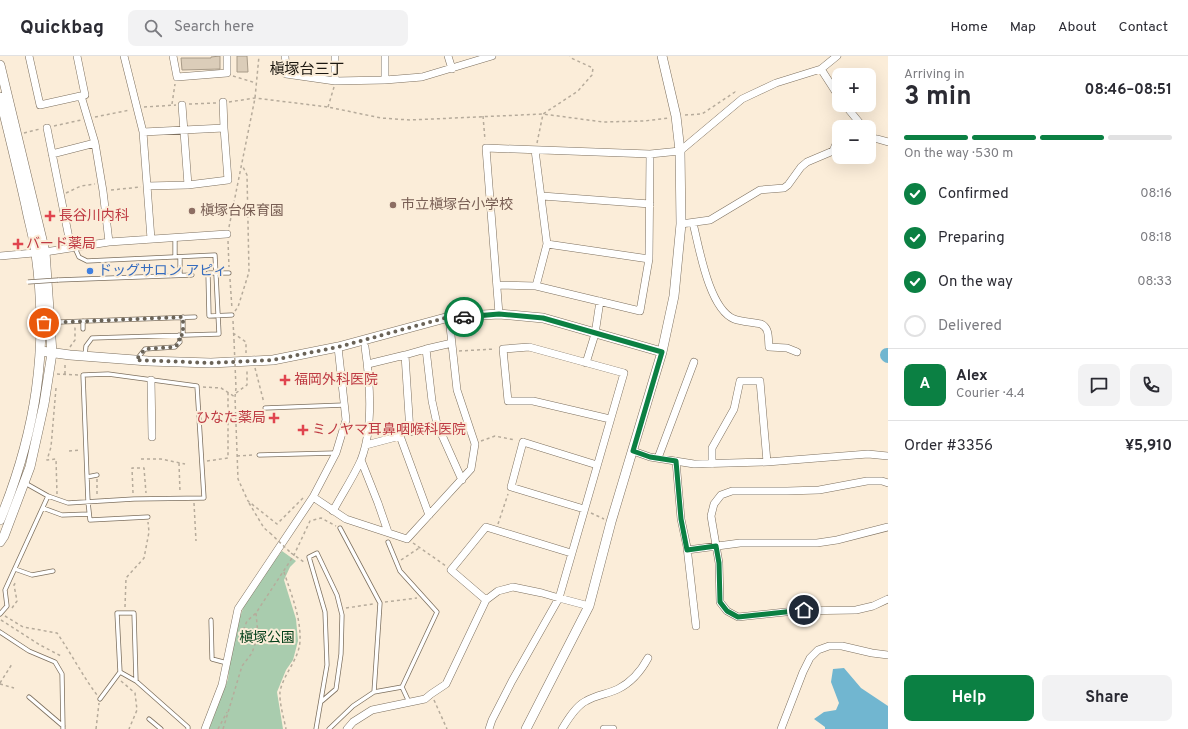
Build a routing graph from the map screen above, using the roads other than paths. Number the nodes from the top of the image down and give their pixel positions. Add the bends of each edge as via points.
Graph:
1 (29, 56) edge
2 (76, 56) edge
3 (124, 56) edge
4 (173, 56) edge
5 (227, 56) edge
6 (285, 56) edge
7 (335, 56) edge
8 (385, 56) edge
9 (448, 56) edge
10 (492, 56) edge
11 (662, 56) edge
12 (837, 56) edge
13 (0, 65) edge
14 (452, 69) junction
15 (821, 69) junction
16 (386, 80) junction
17 (336, 81) junction
18 (832, 86) edge
19 (81, 96) junction
20 (0, 97) edge
21 (223, 102) dead end
22 (182, 105) dead end
23 (47, 128) dead end
24 (224, 128) junction
25 (184, 130) junction
26 (143, 132) junction
27 (876, 139) edge
28 (888, 142) edge
29 (95, 143) junction
30 (535, 150) junction
31 (832, 150) edge
32 (680, 151) junction
33 (52, 154) junction
34 (650, 154) junction
35 (188, 185) junction
36 (147, 186) junction
37 (542, 196) junction
38 (650, 204) junction
39 (693, 223) junction
40 (681, 224) junction
41 (227, 234) road end
42 (175, 238) junction
43 (151, 239) junction
44 (109, 242) junction
45 (547, 244) junction
46 (73, 248) junction
47 (45, 252) junction
48 (36, 253) junction
49 (1, 254) edge
50 (178, 257) junction
51 (648, 259) junction
52 (216, 273) junction
53 (229, 273) road end
54 (180, 275) junction
55 (192, 275) dead end
56 (28, 282) dead end
57 (497, 285) junction
58 (536, 286) junction
59 (600, 301) junction
60 (499, 314) junction
61 (232, 315) road end
62 (218, 316) junction
63 (183, 317) junction
64 (195, 317) dead end
65 (449, 317) junction
66 (83, 322) junction
67 (29, 324) dead end
68 (83, 329) road end
69 (595, 334) junction
70 (181, 335) junction
71 (452, 343) junction
72 (338, 347) junction
73 (365, 347) dead end
74 (426, 349) junction
75 (41, 351) junction
76 (662, 352) junction
77 (797, 352) dead end
78 (52, 353) junction
79 (405, 355) junction
80 (85, 356) junction
81 (136, 360) junction
82 (586, 362) junction
83 (694, 362) dead end
84 (368, 364) junction
85 (151, 380) junction
86 (345, 405) junction
87 (265, 408) road end
88 (610, 419) junction
89 (437, 424) junction
90 (410, 432) junction
91 (400, 436) junction
92 (152, 437) dead end
93 (366, 445) junction
94 (633, 451) junction
95 (336, 453) junction
96 (258, 455) road end
97 (888, 456) edge
98 (658, 458) junction
99 (361, 460) junction
100 (676, 461) junction
101 (767, 462) junction
102 (597, 464) junction
103 (712, 464) junction
104 (97, 475) road end
105 (87, 477) junction
106 (462, 480) junction
107 (24, 482) junction
108 (888, 483) edge
109 (48, 496) junction
110 (313, 497) junction
111 (88, 502) junction
112 (43, 508) junction
113 (584, 509) junction
114 (333, 511) junction
115 (89, 514) junction
116 (429, 515) junction
117 (148, 517) road end
118 (0, 520) edge
119 (888, 527) edge
120 (340, 528) dead end
121 (388, 532) junction
122 (0, 542) edge
123 (388, 542) dead end
124 (716, 546) junction
125 (687, 550) junction
126 (571, 553) junction
127 (17, 570) junction
128 (53, 571) dead end
129 (559, 598) junction
130 (888, 599) edge
131 (486, 600) junction
132 (589, 606) junction
133 (0, 614) edge
134 (211, 620) dead end
135 (696, 626) dead end
136 (0, 632) edge
137 (888, 655) edge
138 (648, 658) dead end
139 (227, 663) junction
140 (120, 672) junction
141 (136, 681) junction
142 (402, 687) junction
143 (374, 692) junction
144 (29, 697) dead end
145 (100, 699) road end
146 (322, 701) junction
147 (409, 702) junction
148 (149, 718) dead end
149 (63, 728) edge
150 (162, 729) edge
151 (188, 729) edge
152 (206, 729) edge
153 (316, 729) edge
154 (329, 729) edge
155 (347, 729) edge
156 (489, 729) edge
157 (526, 729) edge
158 (562, 729) edge
159 (604, 729) edge
160 (613, 729) edge
161 (781, 729) edge

1 - 19 street via 40,105
2 - 19 street via 85,95
3 - 26 street
4 - 5 street via 177,77 227,73
6 - 17 street via 286,74
7 - 17 street
8 - 16 street
9 - 14 street
10 - 14 street
11 - 32 street via 676,116
12 - 15 street
13 - 47 street
14 - 16 street via 422,77
15 - 18 street
15 - 32 street via 776,83 742,99
16 - 17 street
19 - 29 street
20 - 48 street
21 - 24 street
22 - 25 street
23 - 33 street
24 - 25 street
24 - 35 street via 228,180
25 - 26 street
25 - 35 street
26 - 36 street
27 - 28 street
29 - 33 street
29 - 44 street
30 - 34 street
30 - 37 street
30 - 57 street via 486,148
31 - 39 street via 807,162 784,188 760,190 710,220
32 - 34 street
32 - 40 street
33 - 46 street
34 - 38 street
35 - 36 street
36 - 43 street
37 - 38 street
37 - 45 street
38 - 51 street
39 - 40 street
39 - 77 street via 707,279 721,308 734,319 765,326 769,347 787,348
40 - 76 street via 674,296
41 - 42 street
42 - 43 street
42 - 50 lane
43 - 44 street
44 - 46 street
45 - 51 street
45 - 58 street
46 - 47 street
46 - 50 lane via 79,257 87,261
47 - 48 street
47 - 78 street
48 - 49 street
48 - 75 street
50 - 52 lane via 215,255
50 - 54 lane
51 - 59 street via 640,311
52 - 53 lane
52 - 62 lane
52 - 62 lane via 208,273 209,316
54 - 55 lane
54 - 56 lane, bridge
57 - 58 street
57 - 60 street
58 - 59 street
59 - 69 street
60 - 65 street
60 - 69 street via 543,318
61 - 62 lane
62 - 70 lane via 219,334
63 - 64 lane
63 - 66 lane
63 - 70 lane
65 - 71 street
65 - 72 street
66 - 67 lane, bridge
66 - 68 lane
69 - 76 street
69 - 82 street
70 - 80 lane via 92,338 86,346
70 - 81 lane via 180,342 175,347 145,349
71 - 74 street
71 - 106 street via 457,390 475,444 471,469
72 - 81 street via 273,360 211,363
72 - 86 street
73 - 84 street
74 - 79 street
74 - 89 street
75 - 78 street
75 - 118 street via 27,441
76 - 94 street
78 - 80 street
78 - 107 street via 44,404 30,467
79 - 84 street
79 - 90 street
80 - 81 street
82 - 88 street via 624,373
82 - 88 street via 529,347 503,349 508,401 533,401
83 - 98 street
84 - 93 street via 370,412
85 - 92 street
85 - 105 lane via 108,374 83,375
85 - 111 lane via 197,386 204,498
86 - 87 lane
86 - 95 street via 346,420
88 - 102 street
89 - 90 street
89 - 106 street
90 - 91 street
91 - 93 street
91 - 116 street
93 - 99 street
94 - 98 street
94 - 132 street
95 - 96 lane
95 - 110 street
97 - 101 street via 868,454
98 - 100 street
99 - 114 street
99 - 121 street
100 - 103 street
100 - 125 street via 681,519
101 - 103 street
101 - 103 street via 760,381 740,381 734,409 712,448
102 - 113 street
102 - 113 street via 523,442 511,488
104 - 105 lane
105 - 111 lane
106 - 116 street
107 - 109 lane
107 - 122 street
108 - 124 street via 867,481 811,490 732,491 721,495 714,504 711,516
109 - 111 lane via 68,503
109 - 112 lane
110 - 114 street
110 - 139 street via 238,609
111 - 115 lane
112 - 115 lane via 62,515
112 - 127 lane
113 - 126 street
114 - 121 street via 346,519
115 - 117 lane via 90,520
116 - 121 street via 407,538
119 - 124 street via 817,543 758,542
120 - 143 lane via 380,603
123 - 142 lane via 400,571 437,612
124 - 125 street
124 - 130 street via 720,602 727,611 738,617 802,610 856,610
125 - 135 street
126 - 129 street
126 - 131 street via 486,527 451,570
127 - 128 lane via 32,575
127 - 133 lane via 6,590 7,606
129 - 131 street via 513,587 498,591
129 - 132 street
129 - 156 street via 512,681
131 - 147 street via 446,684 425,699
132 - 157 street
134 - 139 lane via 212,659
136 - 149 lane via 29,651 55,662 62,674
137 - 161 street via 872,654 842,646 829,646 818,650 810,658 803,672
138 - 158 street via 632,680 618,689 585,701
139 - 152 street
140 - 141 lane
140 - 141 lane via 117,613 134,613
140 - 145 lane
141 - 151 lane
142 - 143 lane
142 - 147 lane
143 - 154 lane via 353,706
144 - 149 lane
146 - 146 lane via 336,688 341,654 342,615 337,595 317,553 309,557 325,612 327,666
146 - 153 lane
147 - 155 street via 372,710
148 - 150 lane
159 - 160 street

